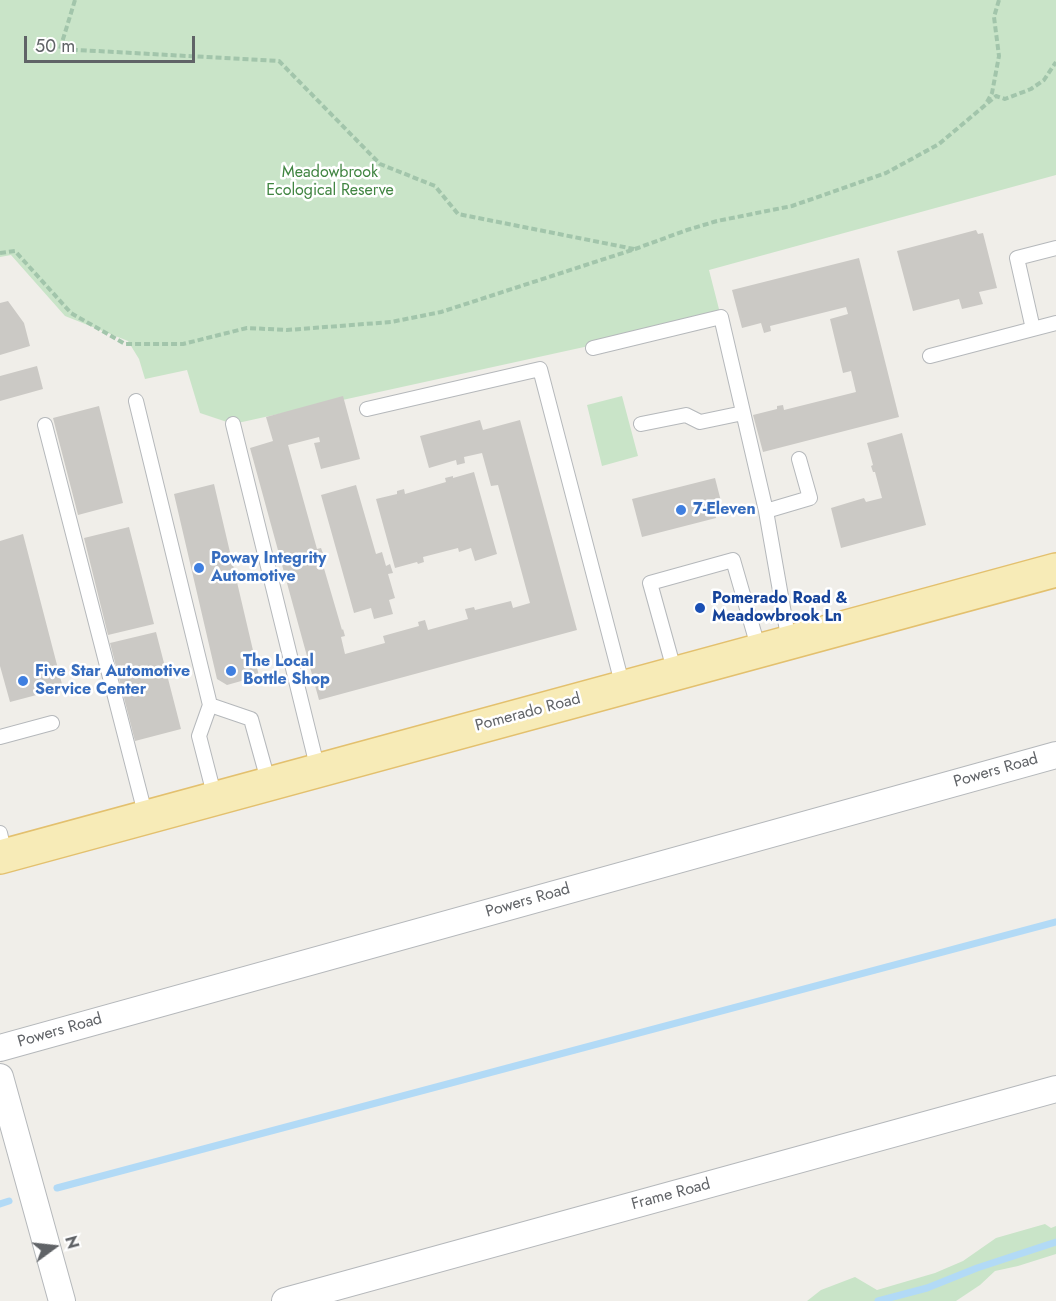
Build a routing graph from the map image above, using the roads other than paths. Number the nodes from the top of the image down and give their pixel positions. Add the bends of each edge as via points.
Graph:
1 (1056, 248) edge
2 (1056, 323) edge
3 (1033, 329) junction
4 (593, 348) dead end
5 (930, 356) dead end
6 (136, 400) dead end
7 (367, 409) dead end
8 (743, 413) junction
9 (233, 424) dead end
10 (641, 424) dead end
11 (45, 425) dead end
12 (799, 459) dead end
13 (766, 511) junction
14 (1056, 570) edge
15 (774, 646) junction
16 (675, 673) junction
17 (623, 687) junction
18 (210, 705) junction
19 (52, 723) dead end
20 (0, 737) edge
21 (1056, 755) edge
22 (318, 770) junction
23 (269, 784) junction
24 (215, 798) junction
25 (146, 817) junction
26 (2, 849) edge
27 (0, 1048) edge
28 (0, 1077) edge
29 (1056, 1089) edge
30 (62, 1301) edge
31 (285, 1301) edge

1 - 3 lane via 1017,258
2 - 3 lane
3 - 5 lane
4 - 8 lane via 721,317
6 - 18 lane
7 - 17 lane via 540,369
8 - 10 lane via 700,422 686,415
8 - 13 lane
9 - 22 lane
11 - 25 lane
12 - 13 lane via 810,498
13 - 15 lane
14 - 15 main road, Pomerado Road
15 - 16 main road, Pomerado Road
15 - 16 lane via 733,560 650,583
16 - 17 main road, Pomerado Road
17 - 22 main road, Pomerado Road
18 - 23 lane via 251,719
18 - 24 lane via 199,736
19 - 20 lane
21 - 27 street, Powers Road
22 - 23 main road, Pomerado Road
23 - 24 main road, Pomerado Road
24 - 25 main road, Pomerado Road
25 - 26 main road, Pomerado Road
28 - 30 street
29 - 31 street, Frame Road

